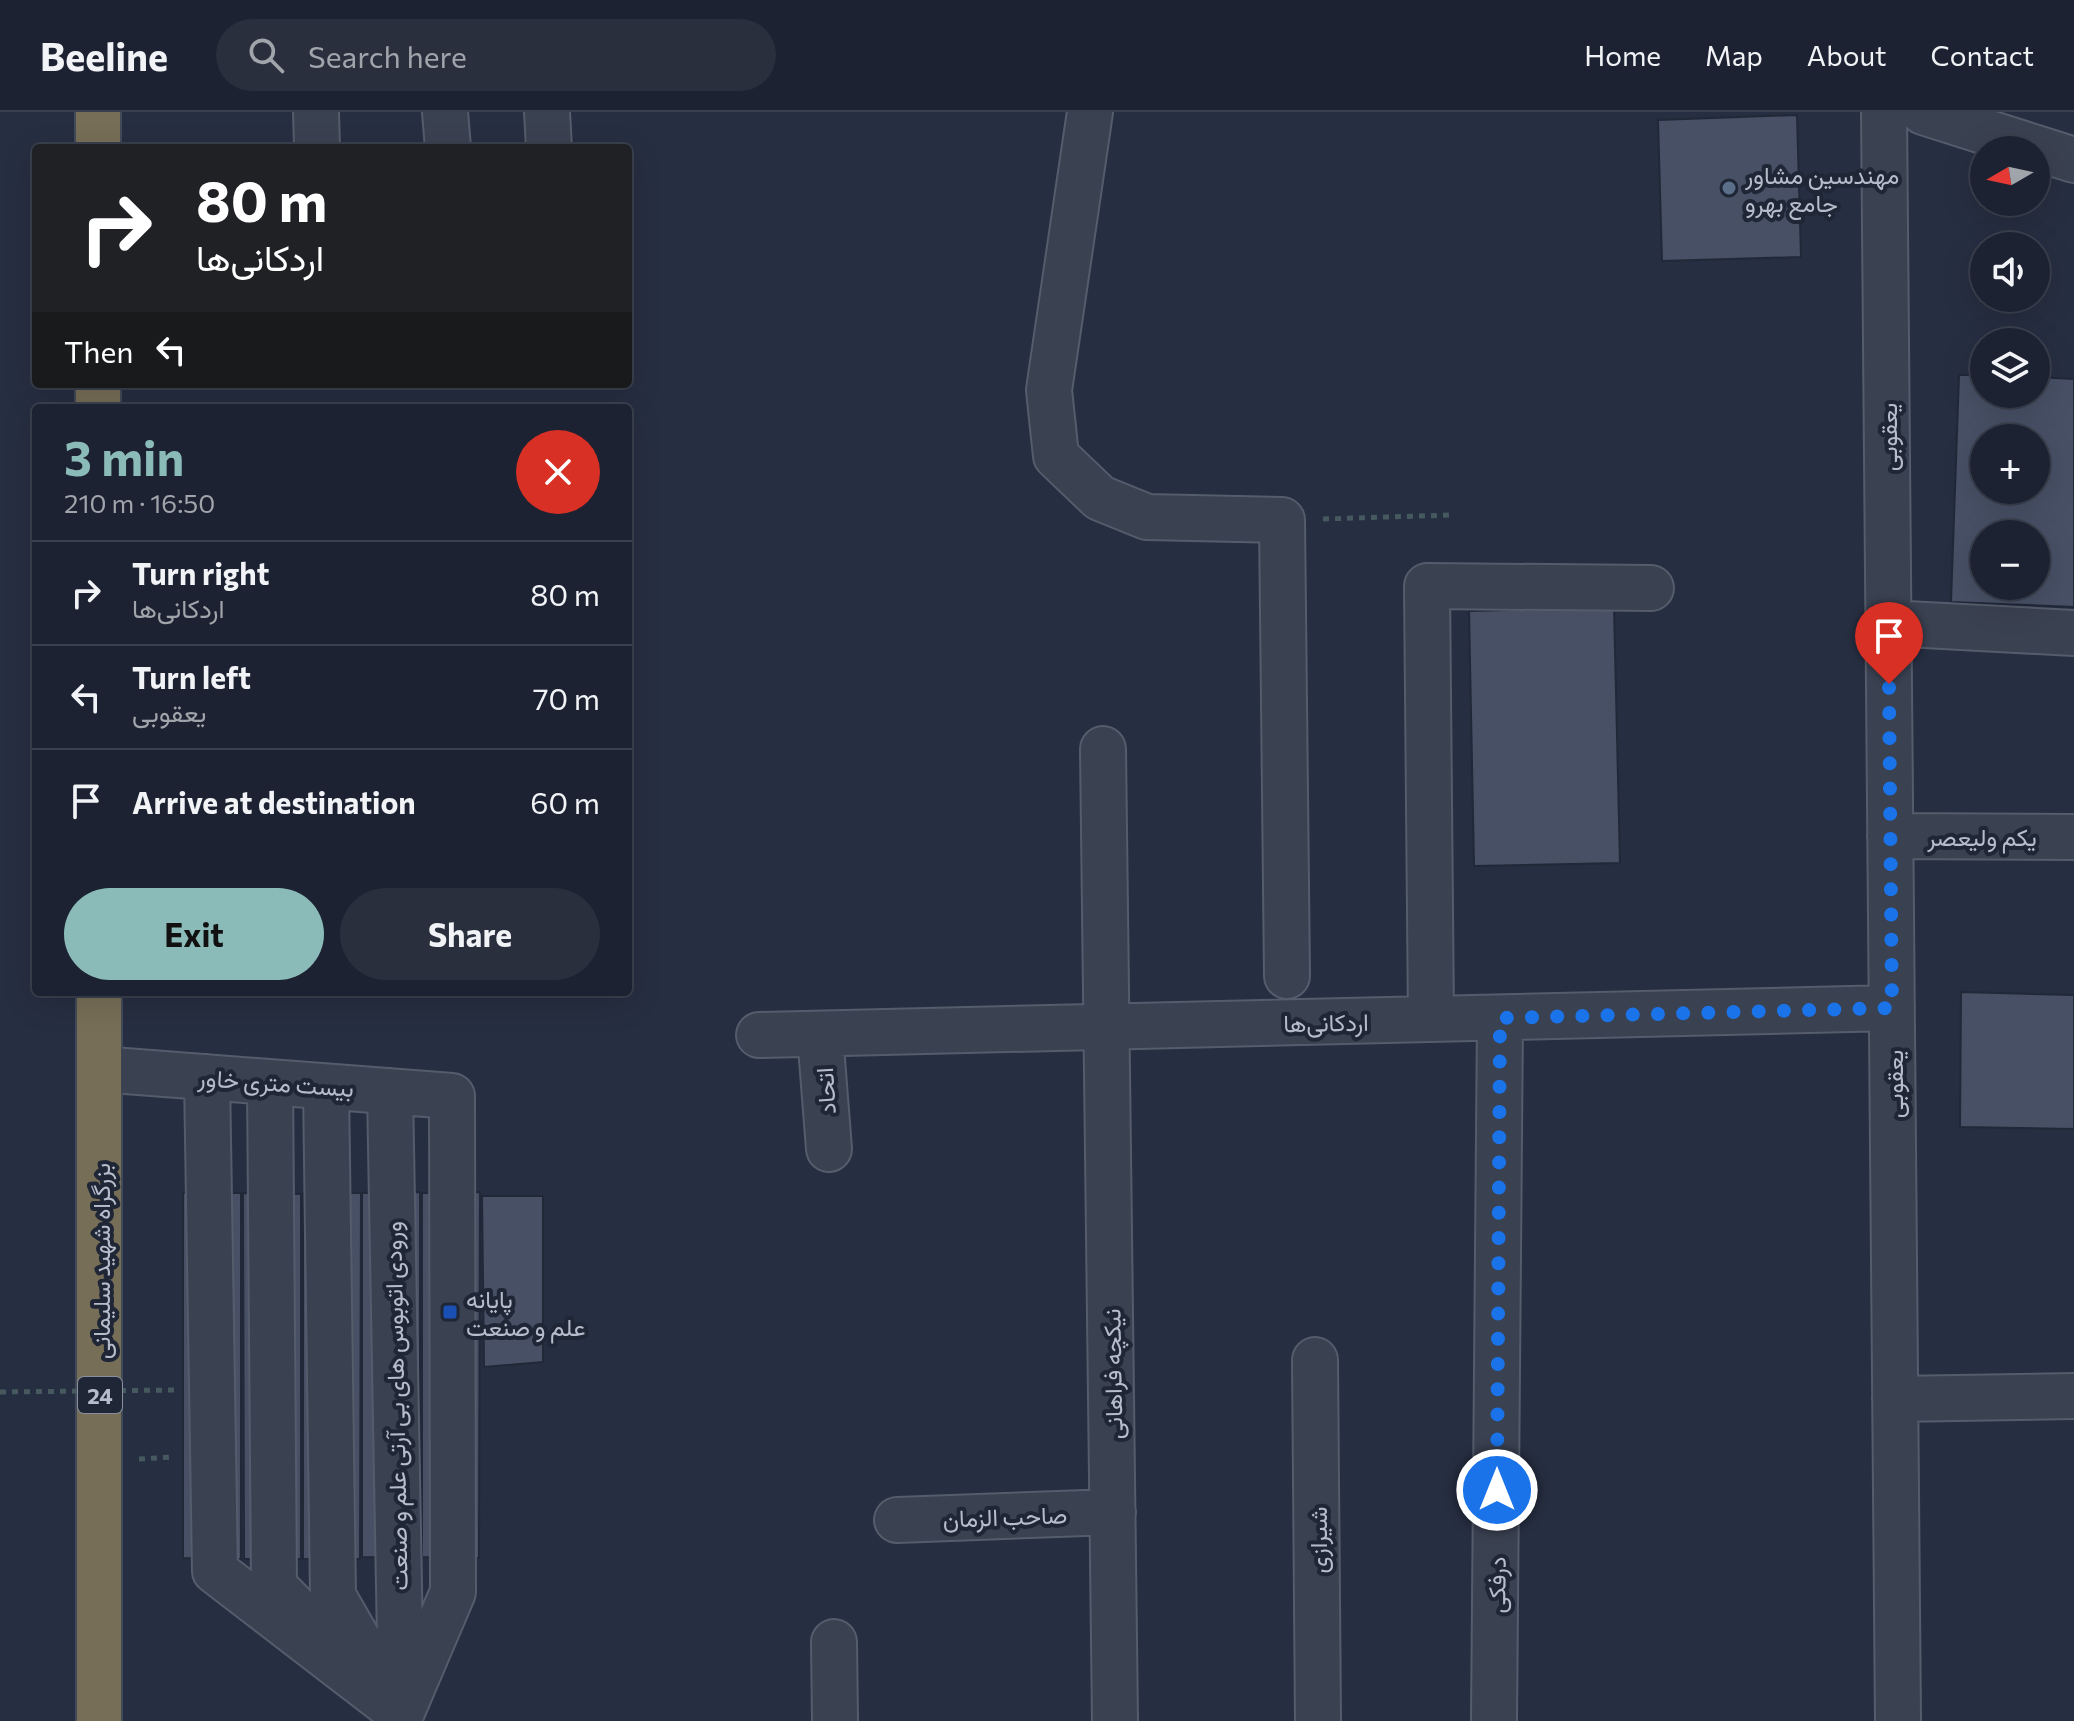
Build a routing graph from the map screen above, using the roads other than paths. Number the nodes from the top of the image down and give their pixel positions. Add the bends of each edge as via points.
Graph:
1 (98, 112) edge
2 (316, 112) edge
3 (445, 112) edge
4 (547, 112) edge
5 (1090, 112) edge
6 (1884, 112) edge
7 (1923, 112) edge
8 (98, 144) edge
9 (317, 144) edge
10 (448, 144) edge
11 (549, 144) edge
12 (2074, 160) edge
13 (1651, 588) dead end
14 (1888, 623) junction
15 (2074, 633) edge
16 (1103, 749) dead end
17 (1890, 836) junction
18 (2074, 837) edge
19 (1287, 976) dead end
20 (99, 996) edge
21 (1892, 1008) junction
22 (1500, 1018) junction
23 (1431, 1019) junction
24 (1108, 1027) junction
25 (820, 1034) junction
26 (759, 1035) dead end
27 (99, 1069) junction
28 (207, 1077) junction
29 (270, 1082) junction
30 (326, 1087) junction
31 (390, 1091) junction
32 (829, 1149) dead end
33 (1315, 1360) dead end
34 (2074, 1396) edge
35 (1895, 1399) junction
36 (1113, 1512) junction
37 (897, 1520) dead end
38 (834, 1642) dead end
39 (401, 1718) edge
40 (99, 1721) edge
41 (835, 1721) edge
42 (1115, 1721) edge
43 (1318, 1721) edge
44 (1494, 1721) edge
45 (1898, 1721) edge

1 - 8 highway
2 - 9 street
3 - 10 street
4 - 11 street
5 - 19 street via 1049,390 1056,456 1100,498 1147,517 1282,520
6 - 14 street, یعقوبی
7 - 12 street
13 - 23 street via 1427,586
14 - 15 street
14 - 17 street, یعقوبی
16 - 24 street, نیکچه فراهانی
17 - 18 street, یکم ولیعصر
17 - 21 street, یعقوبی
20 - 27 highway, بزرگراه شهید سلیمانی / 24
21 - 22 street, اردکانی‌ها
21 - 35 street, یعقوبی
22 - 23 street, اردکانی‌ها
22 - 44 street, درفکی
23 - 24 street, اردکانی‌ها
24 - 25 street, اردکانی‌ها
24 - 36 street, نیکچه فراهانی
25 - 26 street, اردکانی‌ها
25 - 32 street, اتحاد
27 - 28 street, بیست متری خاور
27 - 40 highway, بزرگراه شهید سلیمانی / 24
28 - 29 street, بیست متری خاور
28 - 39 street via 215,1571
29 - 30 street, بیست متری خاور
29 - 39 street via 274,1586
30 - 31 street, بیست متری خاور
30 - 39 street via 333,1596
31 - 39 street, ورودی اتوبوس های بی آرتی علم و صنعت
31 - 39 street, بیست متری خاور via 452,1096 453,1592
33 - 43 street, شیرازی
34 - 35 street
35 - 45 street, یعقوبی
36 - 37 street, صاحب الزمان
36 - 42 street, نیکچه فراهانی
38 - 41 street

